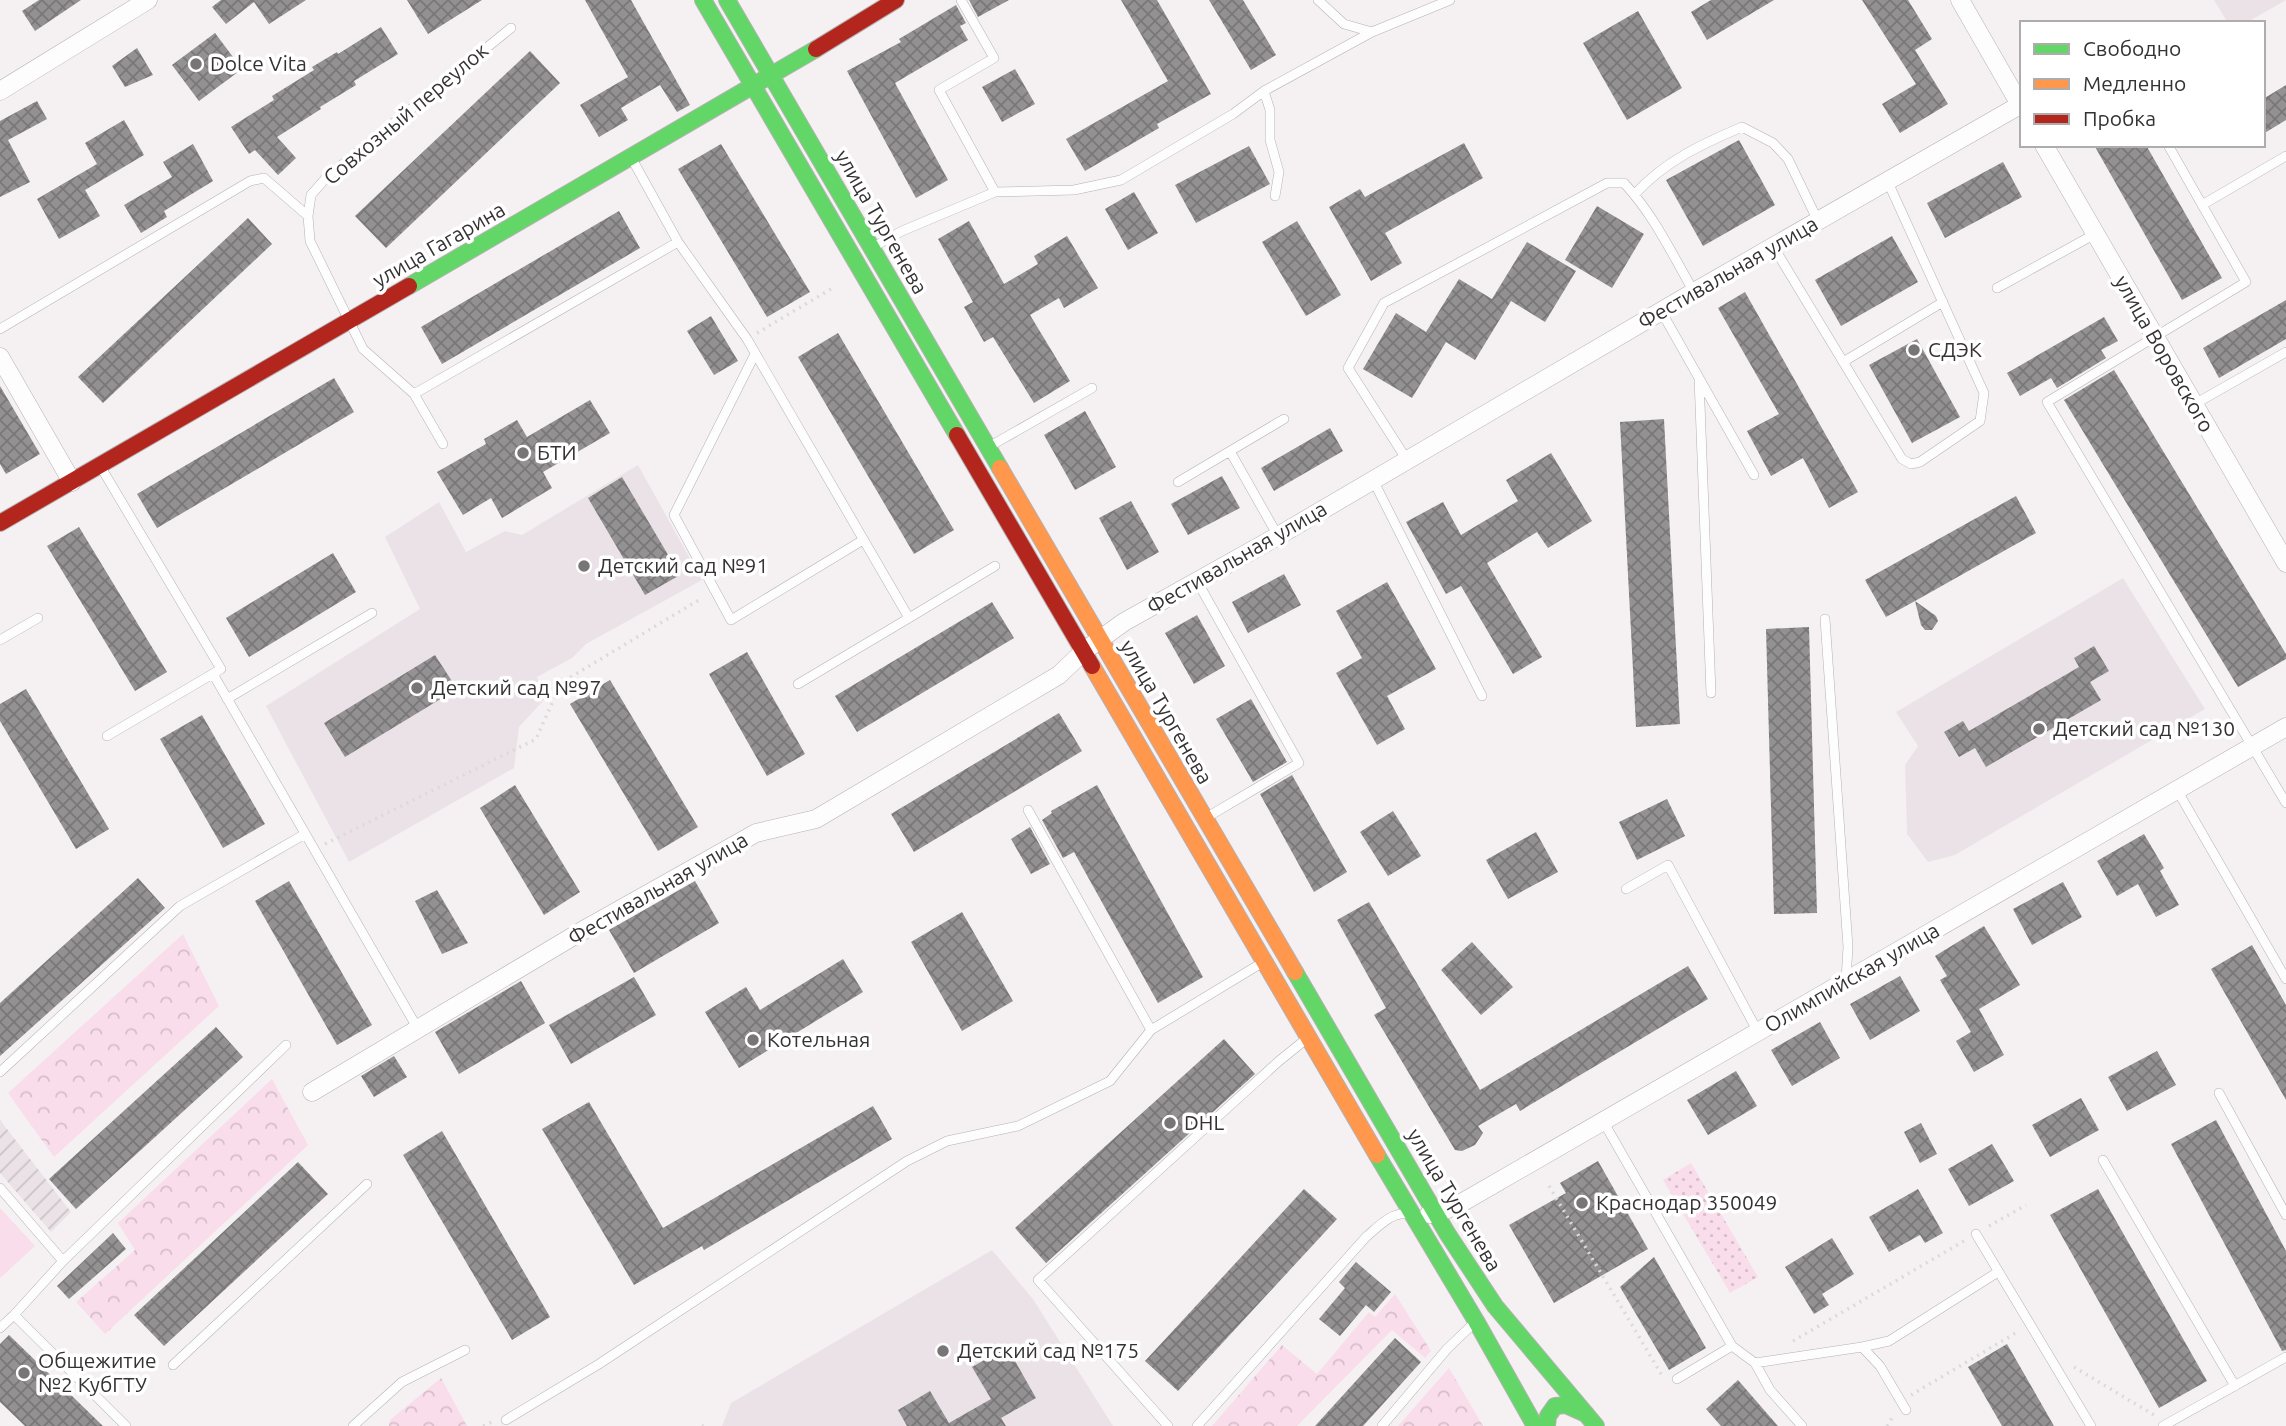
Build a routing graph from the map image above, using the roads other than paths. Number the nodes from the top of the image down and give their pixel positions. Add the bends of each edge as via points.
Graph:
1 (148, 0) edge
2 (703, 0) edge
3 (727, 0) edge
4 (896, 0) edge
5 (961, 0) edge
6 (1318, 0) edge
7 (1450, 0) edge
8 (1961, 0) edge
9 (511, 28) dead end
10 (1372, 33) junction
11 (771, 76) junction
12 (754, 86) junction
13 (0, 91) edge
14 (1264, 91) junction
15 (2020, 104) edge
16 (2020, 107) edge
17 (2044, 147) edge
18 (2169, 147) edge
19 (2286, 156) edge
20 (631, 158) junction
21 (1888, 180) junction
22 (995, 192) junction
23 (1635, 194) junction
24 (1275, 196) dead end
25 (2202, 205) junction
26 (307, 216) junction
27 (1818, 221) junction
28 (2095, 234) junction
29 (678, 242) junction
30 (1773, 246) junction
31 (872, 248) junction
32 (1997, 288) dead end
33 (1694, 292) junction
34 (1943, 302) junction
35 (1661, 311) junction
36 (349, 321) junction
37 (0, 329) edge
38 (2155, 337) junction
39 (2286, 352) edge
40 (755, 354) junction
41 (0, 357) edge
42 (1843, 362) junction
43 (1699, 379) junction
44 (1092, 388) dead end
45 (414, 394) junction
46 (2193, 405) junction
47 (1284, 419) dead end
48 (443, 444) dead end
49 (988, 447) junction
50 (1231, 453) junction
51 (1407, 460) junction
52 (100, 466) junction
53 (1754, 475) dead end
54 (1373, 480) junction
55 (72, 482) junction
56 (1178, 482) dead end
57 (0, 523) edge
58 (1278, 536) junction
59 (863, 540) junction
60 (2286, 563) edge
61 (995, 566) dead end
62 (1198, 581) junction
63 (372, 612) dead end
64 (38, 618) dead end
65 (909, 618) junction
66 (1825, 619) dead end
67 (1099, 638) junction
68 (0, 640) edge
69 (1084, 651) junction
70 (213, 674) junction
71 (798, 684) dead end
72 (1711, 693) dead end
73 (1482, 696) dead end
74 (227, 699) junction
75 (2286, 727) edge
76 (107, 736) dead end
77 (2252, 746) junction
78 (2177, 790) junction
79 (2286, 803) edge
80 (1028, 810) dead end
81 (1205, 818) junction
82 (305, 834) junction
83 (1626, 889) dead end
84 (1265, 961) junction
85 (2286, 979) edge
86 (1846, 981) junction
87 (418, 1029) junction
88 (1151, 1030) junction
89 (1758, 1032) junction
90 (1309, 1036) junction
91 (286, 1045) dead end
92 (0, 1072) edge
93 (312, 1092) dead end
94 (2219, 1093) dead end
95 (1603, 1121) junction
96 (2104, 1160) dead end
97 (367, 1184) dead end
98 (0, 1188) edge
99 (1413, 1214) junction
100 (1436, 1214) junction
101 (2286, 1215) edge
102 (1976, 1234) road end
103 (63, 1261) junction
104 (1998, 1272) junction
105 (14, 1315) junction
106 (1476, 1321) junction
107 (0, 1328) edge
108 (1732, 1346) junction
109 (1863, 1347) junction
110 (465, 1350) dead end
111 (2286, 1357) edge
112 (1755, 1363) junction
113 (173, 1365) dead end
114 (1672, 1382) road end
115 (2235, 1386) junction
116 (1903, 1405) road end
117 (506, 1420) dead end
118 (1591, 1420) edge
119 (2166, 1424) edge
120 (126, 1426) edge
121 (352, 1426) edge
122 (1168, 1426) edge
123 (1197, 1426) edge
124 (1382, 1426) edge
125 (1535, 1426) edge
126 (1547, 1426) edge
127 (1802, 1426) edge
128 (2091, 1426) edge

1 - 13 street
2 - 12 main road, улица Тургенева
3 - 11 main road, улица Тургенева
4 - 11 main road, улица Гагарина
5 - 22 lane via 994,58 939,90
6 - 10 lane via 1344,24
7 - 10 lane
8 - 15 street
9 - 26 lane, Совхозный переулок via 326,178 311,195
10 - 14 lane
11 - 12 main road, улица Гагарина
11 - 31 main road, улица Тургенева
12 - 20 main road, улица Гагарина
12 - 69 main road, улица Тургенева
14 - 22 lane via 1121,180 1074,190
14 - 24 lane via 1270,110 1269,140 1279,172
16 - 21 street, Фестивальная улица
17 - 28 street, улица Воровского
18 - 25 lane
19 - 25 lane
20 - 29 lane
20 - 36 main road, улица Гагарина
21 - 27 street, Фестивальная улица
21 - 34 lane
22 - 31 lane
23 - 27 lane via 1652,175 1696,147 1742,127 1773,143 1788,159
23 - 33 lane
23 - 51 lane via 1624,183 1607,183 1384,303 1348,368
25 - 38 lane via 2246,282
26 - 36 lane via 310,241
26 - 37 lane via 264,178 250,181
27 - 30 street, Фестивальная улица
28 - 32 lane
28 - 38 street, улица Воровского
29 - 40 lane
29 - 45 lane
30 - 33 street, Фестивальная улица
30 - 42 lane
31 - 49 main road, улица Тургенева
33 - 35 street, Фестивальная улица
34 - 42 lane
34 - 42 lane via 1984,393 1982,412 1980,421 1920,462 1902,459
35 - 43 lane
35 - 51 street, Фестивальная улица
36 - 45 lane via 363,349
36 - 52 main road, улица Гагарина
38 - 46 street, улица Воровского
38 - 77 lane via 2047,402
39 - 46 lane
40 - 59 lane
40 - 59 lane via 674,516 731,620
41 - 55 street
43 - 53 lane
43 - 72 lane
44 - 49 lane
45 - 48 lane
46 - 60 street, улица Воровского
47 - 50 lane
49 - 67 main road, улица Тургенева
50 - 56 lane
50 - 58 lane
51 - 54 street, Фестивальная улица
52 - 55 main road, улица Гагарина
52 - 70 lane via 221,669
54 - 58 street, Фестивальная улица
54 - 73 lane
55 - 57 main road, улица Гагарина
58 - 62 street, Фестивальная улица
59 - 65 lane
61 - 65 lane
62 - 67 street, Фестивальная улица
62 - 81 lane via 1299,764
63 - 74 lane
64 - 68 lane
65 - 71 lane
66 - 86 lane via 1848,947
67 - 69 street, Фестивальная улица
67 - 81 main road, улица Тургенева
69 - 84 main road, улица Тургенева
69 - 87 street, Фестивальная улица via 1059,675 817,819 756,833
70 - 74 lane
70 - 76 lane
74 - 82 lane
75 - 77 street, Олимпийская улица
77 - 78 street, Олимпийская улица
77 - 79 lane
78 - 85 lane
78 - 86 street, Олимпийская улица
80 - 88 lane
81 - 100 main road, улица Тургенева
82 - 87 lane
82 - 92 lane via 180,906
83 - 89 lane via 1668,865
84 - 88 lane
84 - 90 main road, улица Тургенева
86 - 89 street, Олимпийская улица
87 - 93 street, Фестивальная улица
88 - 117 lane via 1110,1081 1018,1126 947,1141 907,1161
89 - 95 street, Олимпийская улица
90 - 99 main road, улица Тургенева
90 - 122 lane via 1038,1280
91 - 103 lane
94 - 101 lane
95 - 100 street, Олимпийская улица
95 - 108 lane
96 - 115 lane
97 - 113 lane
98 - 103 lane
99 - 100 street, Олимпийская улица
99 - 106 main road, улица Тургенева
99 - 123 lane via 1390,1218 1367,1237
100 - 118 main road, улица Тургенева via 1495,1306
102 - 104 lane
103 - 105 lane
104 - 109 lane via 1889,1340
104 - 128 lane
105 - 107 lane
105 - 120 lane
106 - 124 lane
106 - 125 main road, улица Тургенева
108 - 112 lane
108 - 114 lane
109 - 112 lane
109 - 116 lane
110 - 121 lane via 402,1382
111 - 115 lane
112 - 127 lane via 1770,1390
115 - 119 lane
118 - 126 main road via 1572,1405 1563,1404 1547,1417

